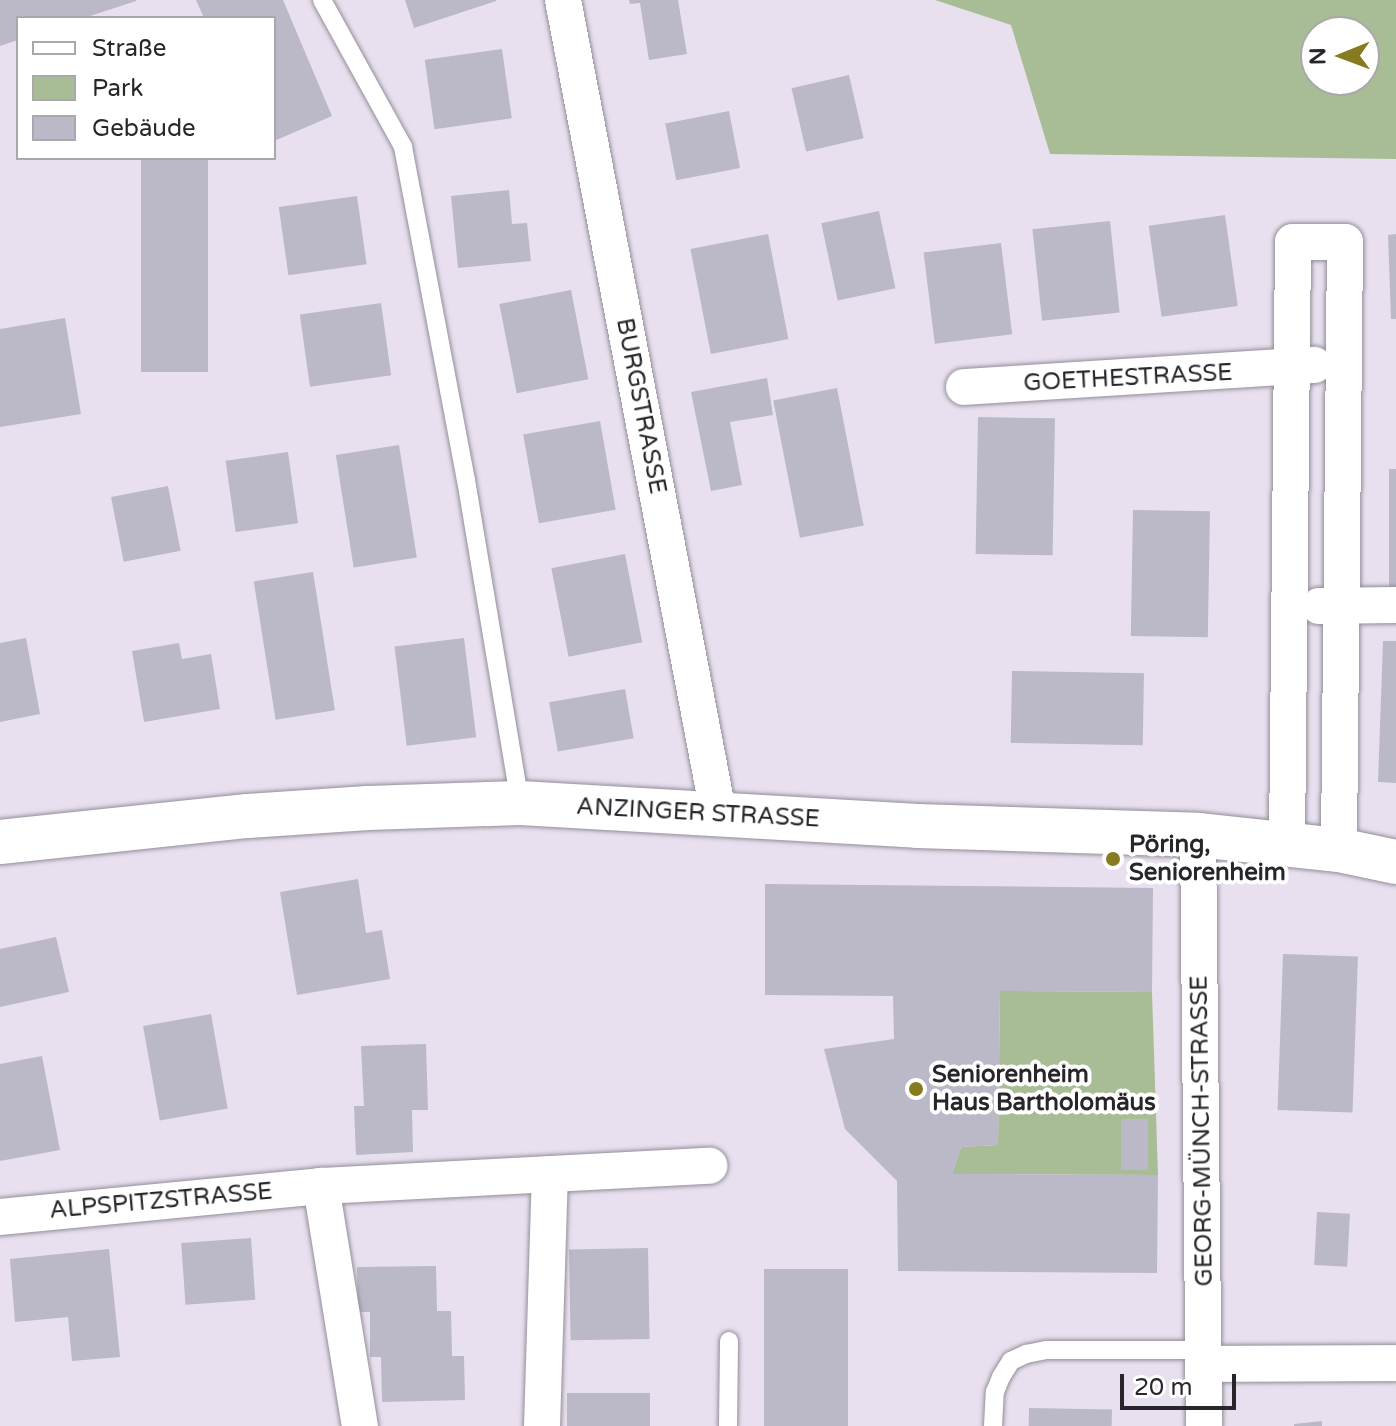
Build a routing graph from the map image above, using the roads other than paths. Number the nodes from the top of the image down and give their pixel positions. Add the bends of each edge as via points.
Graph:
1 (322, 0) edge
2 (563, 0) edge
3 (1343, 361) junction
4 (1292, 368) junction
5 (964, 387) dead end
6 (1396, 605) edge
7 (1289, 606) junction
8 (1341, 606) junction
9 (520, 803) junction
10 (718, 812) junction
11 (1198, 835) junction
12 (0, 842) edge
13 (1287, 845) junction
14 (1339, 850) junction
15 (1396, 862) edge
16 (709, 1166) dead end
17 (550, 1174) junction
18 (321, 1186) junction
19 (0, 1217) edge
20 (729, 1341) dead end
21 (1204, 1357) junction
22 (1396, 1363) edge
23 (359, 1425) edge
24 (542, 1426) edge
25 (728, 1426) edge
26 (993, 1426) edge
27 (1204, 1426) edge

1 - 9 lane via 403,147
2 - 10 street, BURGSTRASSE
3 - 4 street, GOETHESTRASSE
3 - 4 street via 1345,242 1293,242
3 - 8 street
4 - 5 street, GOETHESTRASSE
4 - 7 street
6 - 8 street
7 - 8 street
7 - 13 street
8 - 14 street
9 - 10 street, ANZINGER STRASSE
9 - 12 street, ANZINGER STRASSE via 248,816
10 - 11 street, ANZINGER STRASSE via 917,826
11 - 13 street, ANZINGER STRASSE
11 - 21 street, GEORG-MÜNCH-STRASSE
13 - 14 street, ANZINGER STRASSE
14 - 15 street, ANZINGER STRASSE
16 - 17 street, ALPSPITZSTRASSE
17 - 18 street, ALPSPITZSTRASSE
17 - 24 street
18 - 19 street, ALPSPITZSTRASSE
18 - 23 street
20 - 25 lane
21 - 22 street
21 - 26 lane via 1046,1350 1026,1354 1011,1361 1001,1377
21 - 27 street, GEORG-MÜNCH-STRASSE

